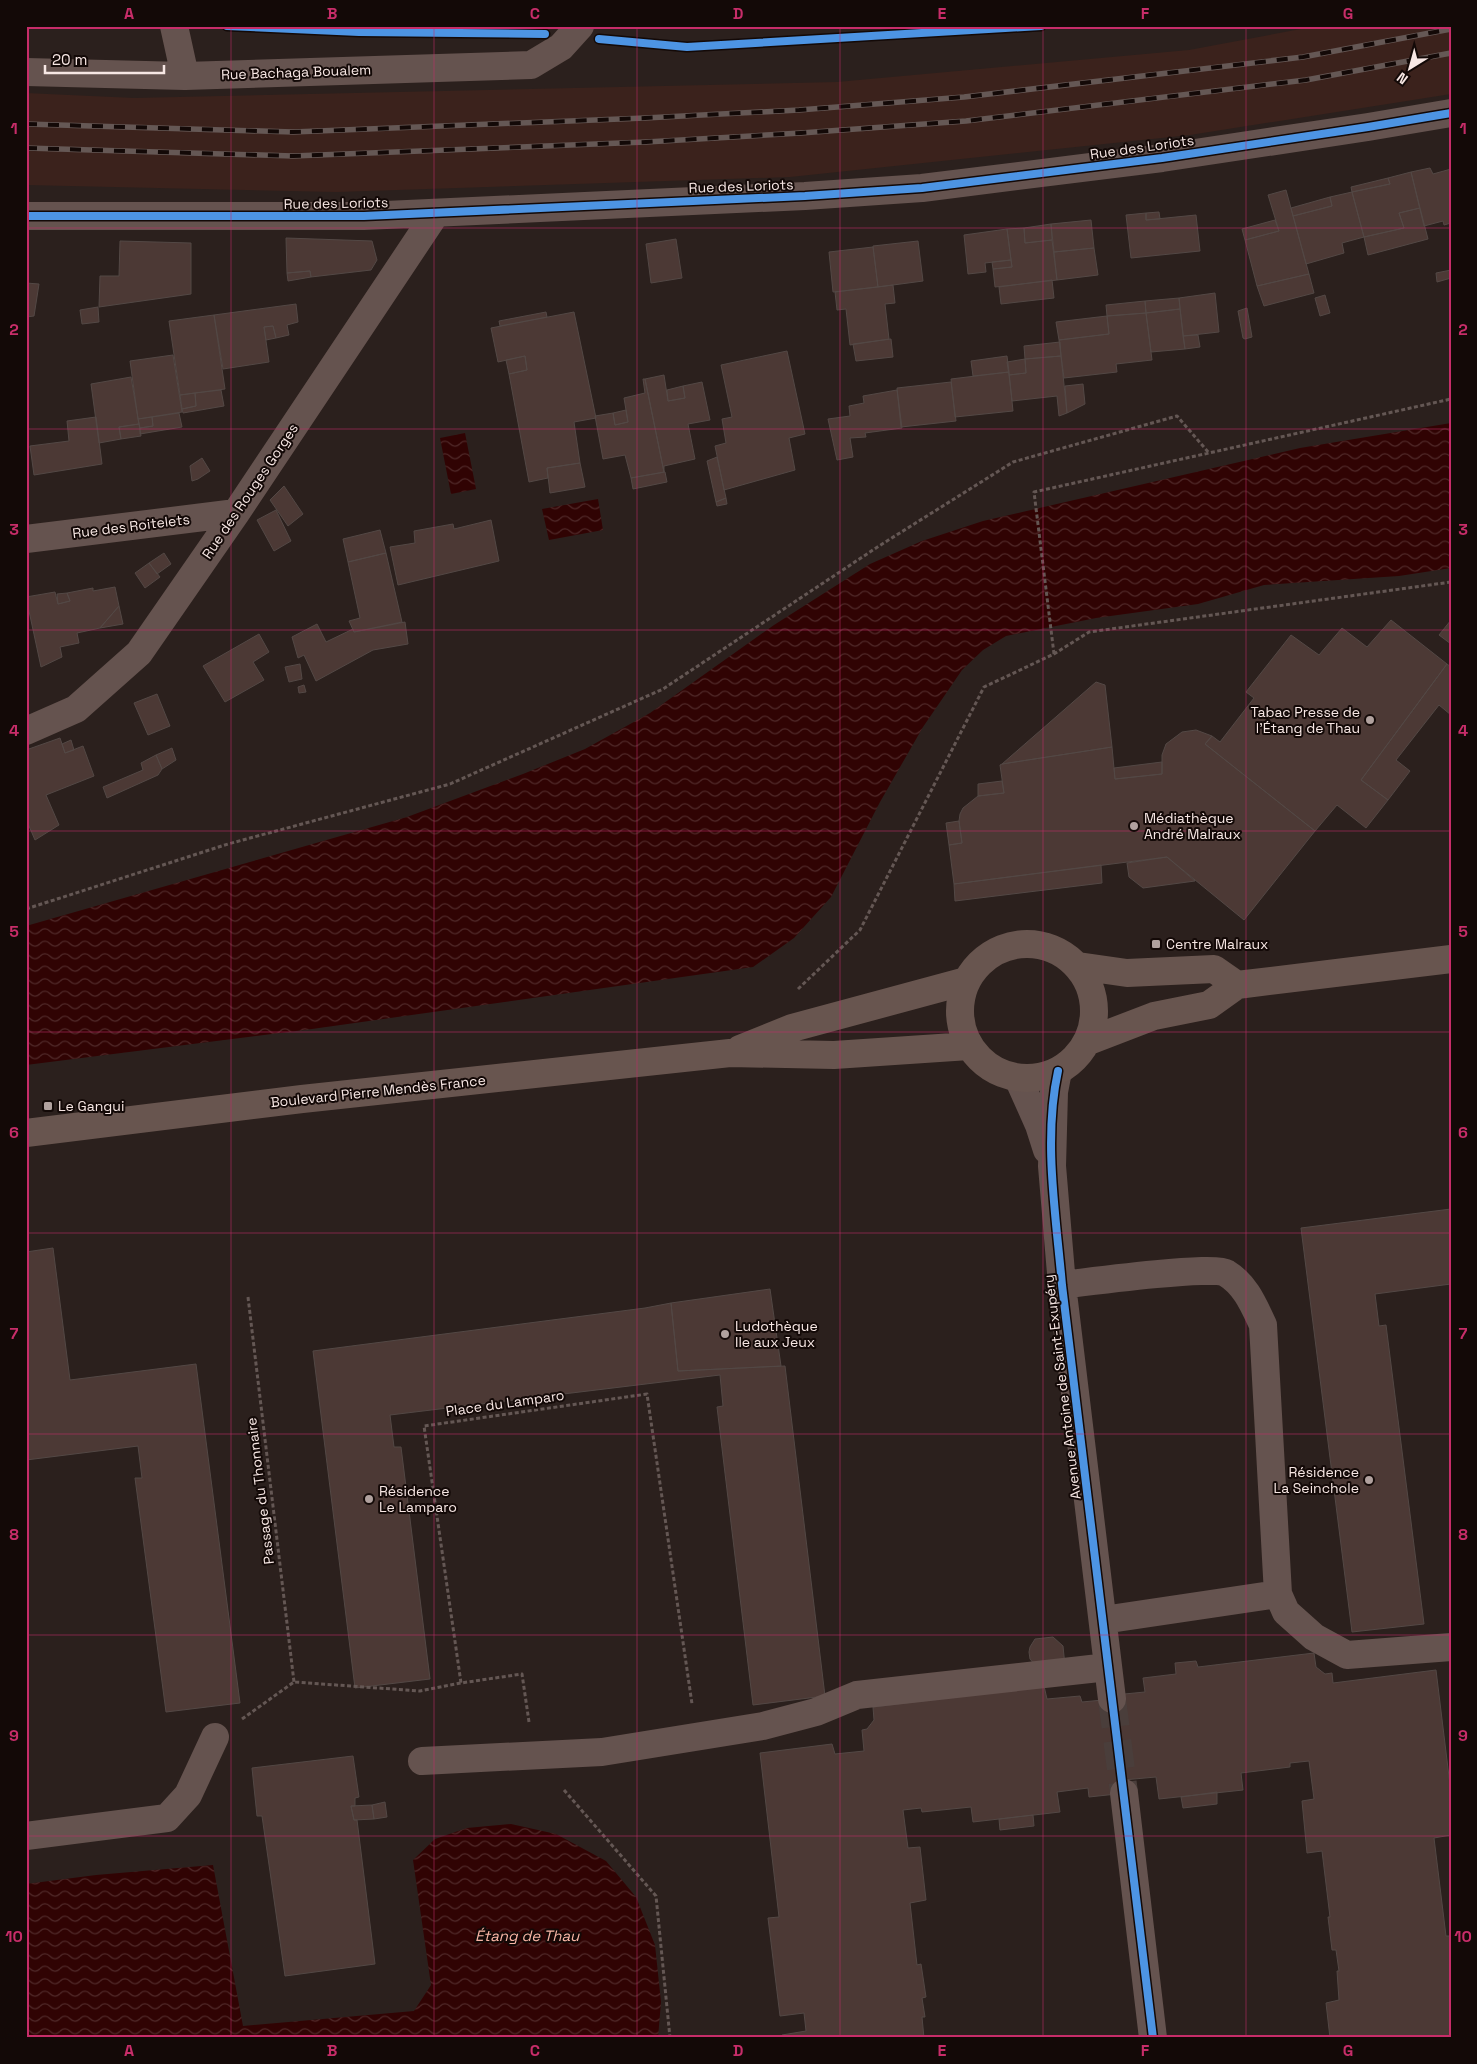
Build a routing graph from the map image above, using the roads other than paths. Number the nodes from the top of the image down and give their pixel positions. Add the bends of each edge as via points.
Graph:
1 (174, 26) edge
2 (580, 26) edge
3 (26, 72) edge
4 (185, 76) junction
5 (1451, 112) edge
6 (436, 213) junction
7 (26, 216) edge
8 (236, 513) junction
9 (26, 539) edge
10 (26, 731) edge
11 (1451, 959) edge
12 (1078, 966) junction
13 (966, 981) junction
14 (1238, 985) junction
15 (1088, 1041) junction
16 (969, 1046) junction
17 (730, 1053) junction
18 (1058, 1071) junction
19 (1018, 1078) junction
20 (26, 1134) edge
21 (1052, 1166) junction
22 (1062, 1285) junction
23 (1278, 1594) junction
24 (1103, 1620) junction
25 (1451, 1647) edge
26 (1108, 1667) junction
27 (1112, 1699) tunnel mouth
28 (215, 1737) road end
29 (422, 1761) dead end
30 (1124, 1794) tunnel mouth
31 (26, 1836) edge
32 (1153, 2038) edge

1 - 4 street
2 - 4 street, Rue Bachaga Boualem via 561,48 531,65
3 - 4 street, Rue Bachaga Boualem
5 - 6 street, Rue des Loriots via 1171,157 922,188
6 - 7 street, Rue des Loriots via 263,217
6 - 8 street, Rue des Rouges Gorges
8 - 9 street, Rue des Roitelets
8 - 10 street, Rue des Rouges Gorges via 139,653 76,709
11 - 14 street
12 - 13 street via 1061,952 1040,944 1018,943 997,950 979,963
12 - 14 street via 1127,973 1214,969
12 - 15 street via 1089,982 1095,1002 1094,1022
13 - 16 street via 960,1002 960,1024
13 - 17 street, Boulevard Pierre Mendès France via 792,1028
14 - 15 street via 1209,1004 1154,1016
15 - 18 street via 1076,1058
16 - 17 street, Boulevard Pierre Mendès France via 834,1055
16 - 19 street via 998,1073
17 - 20 street, Boulevard Pierre Mendès France via 302,1099
18 - 19 street via 1039,1078
18 - 21 street, Avenue Antoine de Saint-Exupéry via 1054,1092
19 - 21 street, Avenue Antoine de Saint-Exupéry via 1039,1125
21 - 22 street, Avenue Antoine de Saint-Exupéry
22 - 23 street via 1209,1271 1225,1272 1248,1294 1263,1325
22 - 24 street, Avenue Antoine de Saint-Exupéry
23 - 24 street
23 - 25 street via 1286,1612 1314,1637 1347,1655
24 - 26 street, Avenue Antoine de Saint-Exupéry
26 - 27 street, Avenue Antoine de Saint-Exupéry
26 - 29 street via 857,1695 816,1712 763,1726 602,1752
28 - 31 street via 188,1795 167,1818
30 - 32 street

